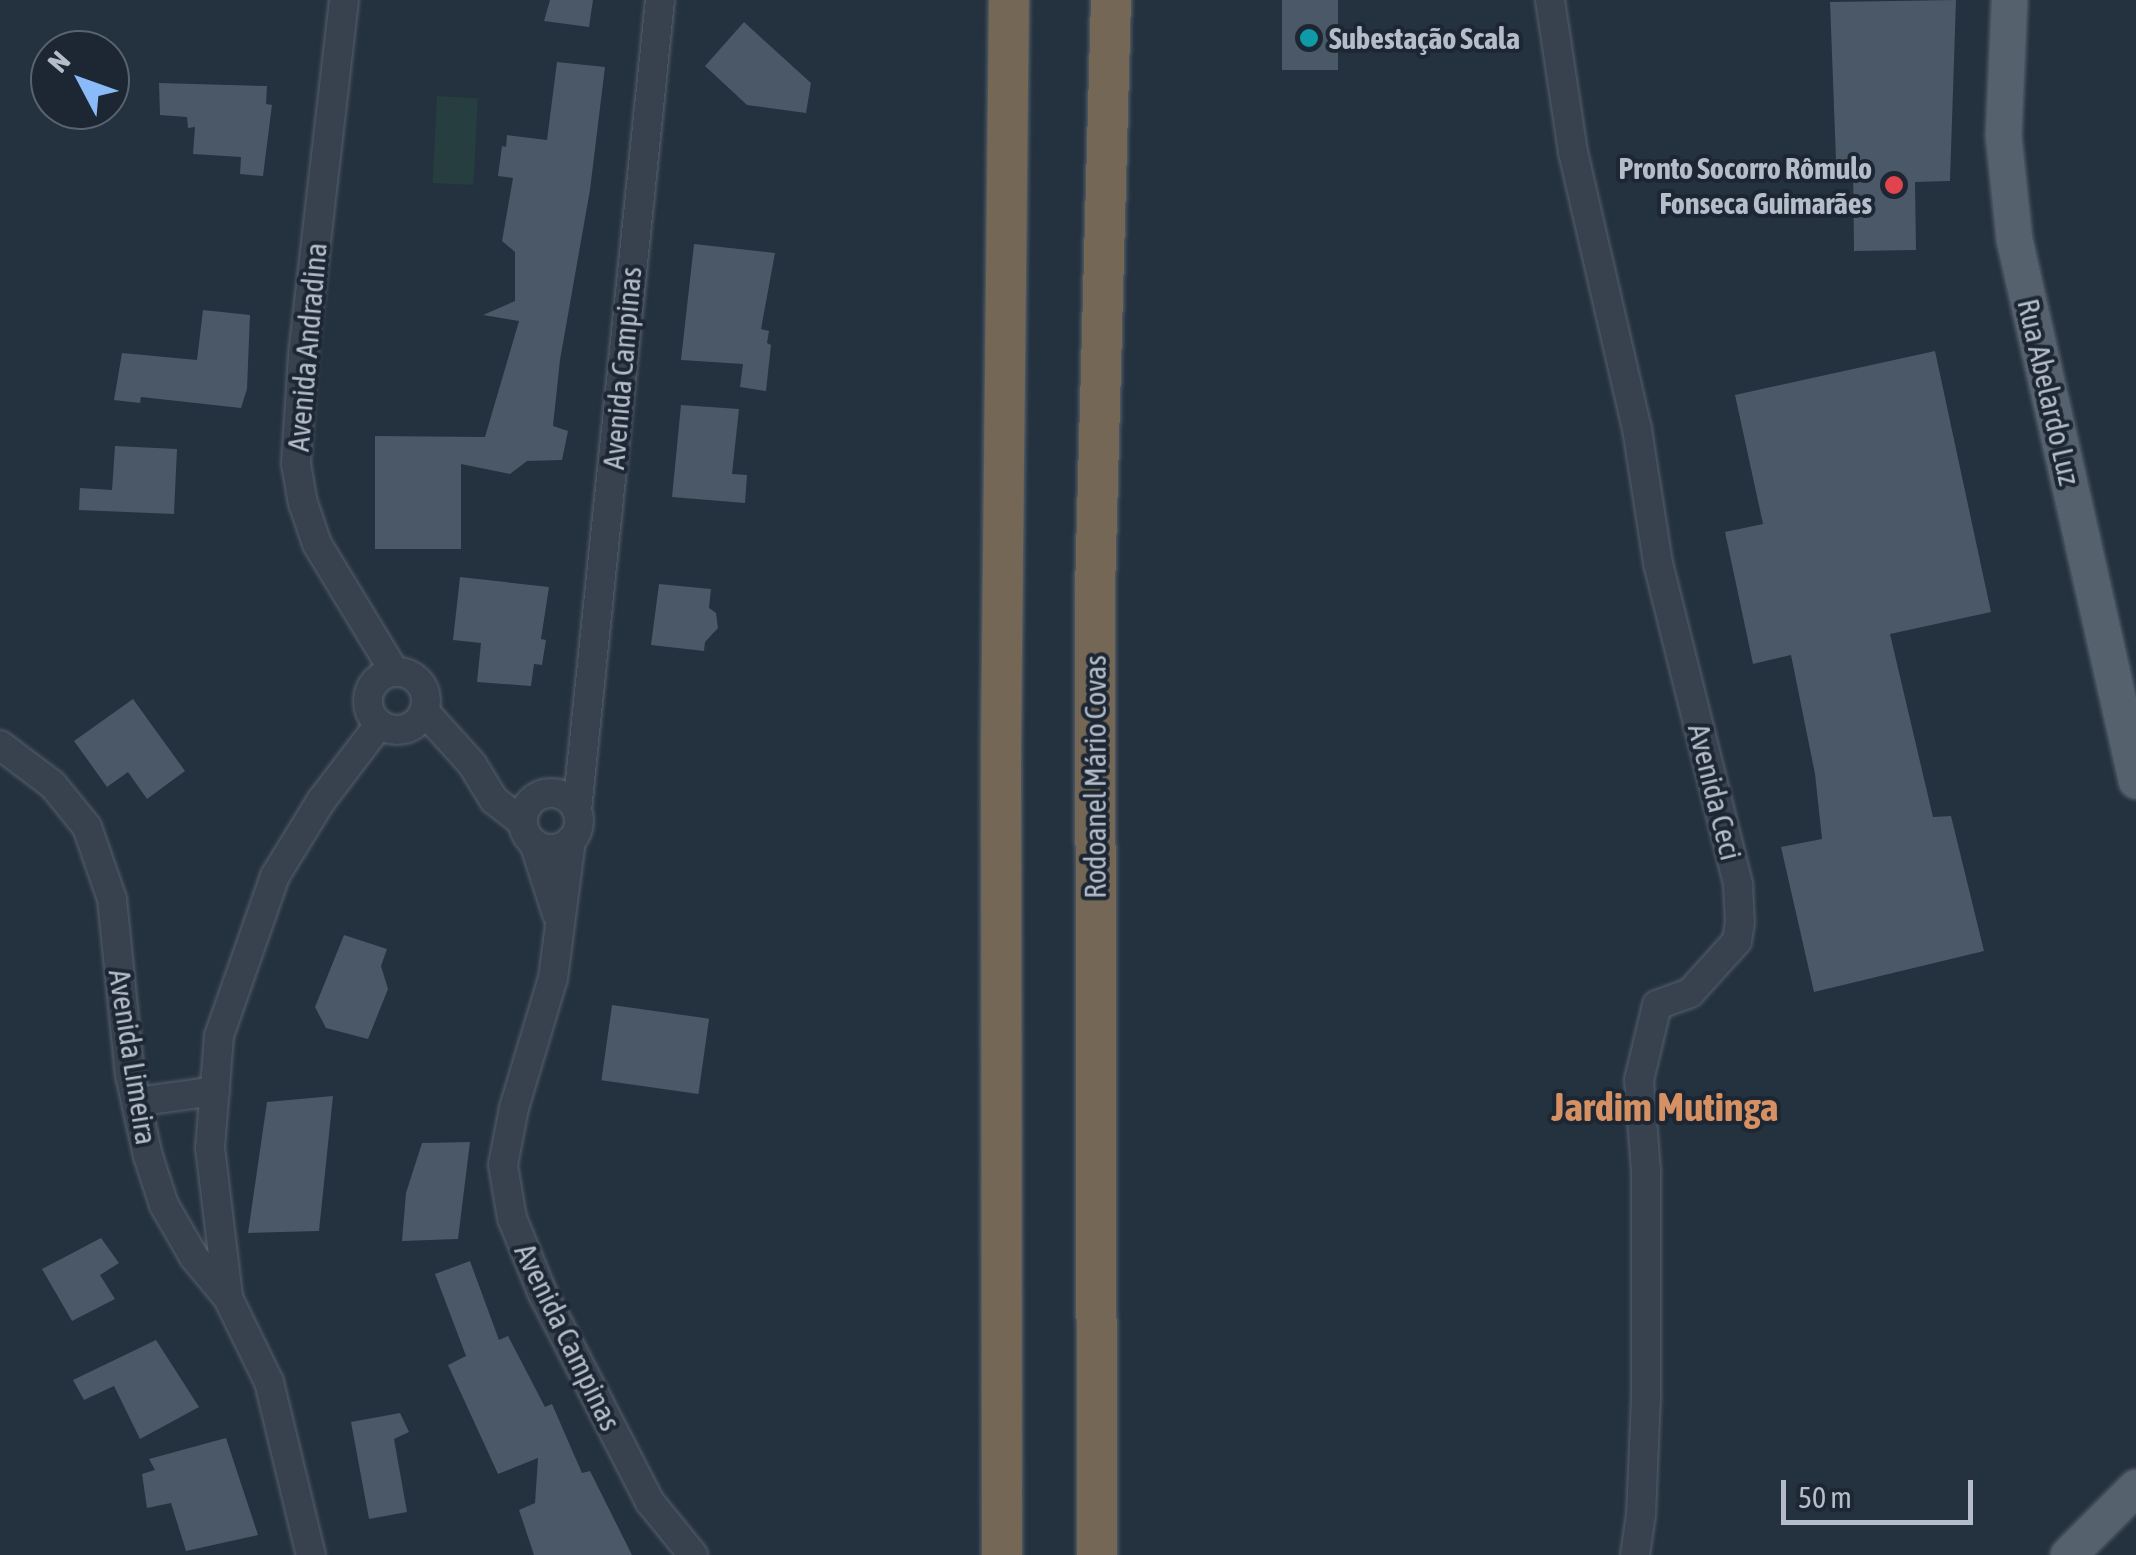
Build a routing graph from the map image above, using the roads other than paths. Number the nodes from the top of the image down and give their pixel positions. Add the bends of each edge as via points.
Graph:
1 (344, 0) edge
2 (660, 0) edge
3 (1009, 0) edge
4 (1111, 0) edge
5 (1550, 0) edge
6 (2009, 0) edge
7 (394, 671) junction
8 (424, 711) junction
9 (380, 725) junction
10 (0, 745) edge
11 (2136, 780) edge
12 (544, 814) junction
13 (561, 925) junction
14 (215, 1091) junction
15 (136, 1102) junction
16 (228, 1298) junction
17 (2136, 1487) edge
18 (311, 1555) edge
19 (693, 1555) edge
20 (1002, 1555) edge
21 (1097, 1555) edge
22 (1635, 1555) edge
23 (2068, 1555) edge

1 - 7 street, Avenida Andradina via 296,464 317,544
2 - 12 street, Avenida Campinas via 583,735
3 - 20 highway
4 - 21 highway, Rodoanel Mário Covas via 1095,626
5 - 22 street, Avenida Ceci via 1572,152 1638,429 1658,563 1738,885 1736,941 1690,993 1657,1005 1639,1080 1646,1170 1646,1397
6 - 11 main road, Rua Abelardo Luz via 2003,135 2014,240
7 - 8 street via 420,683
7 - 9 street via 371,686 367,700
8 - 9 street via 405,729
8 - 12 street via 494,800
9 - 14 street via 274,876 219,1036
10 - 15 street, Avenida Limeira via 53,785 87,827 112,898
12 - 13 street, Avenida Campinas
12 - 13 street, Avenida Campinas via 578,826
13 - 19 street, Avenida Campinas via 504,1165 512,1218 542,1292 650,1502
14 - 15 street
14 - 16 street via 210,1148
15 - 16 street, Avenida Limeira via 164,1205
16 - 18 street, Avenida Limeira via 280,1413
17 - 23 main road

